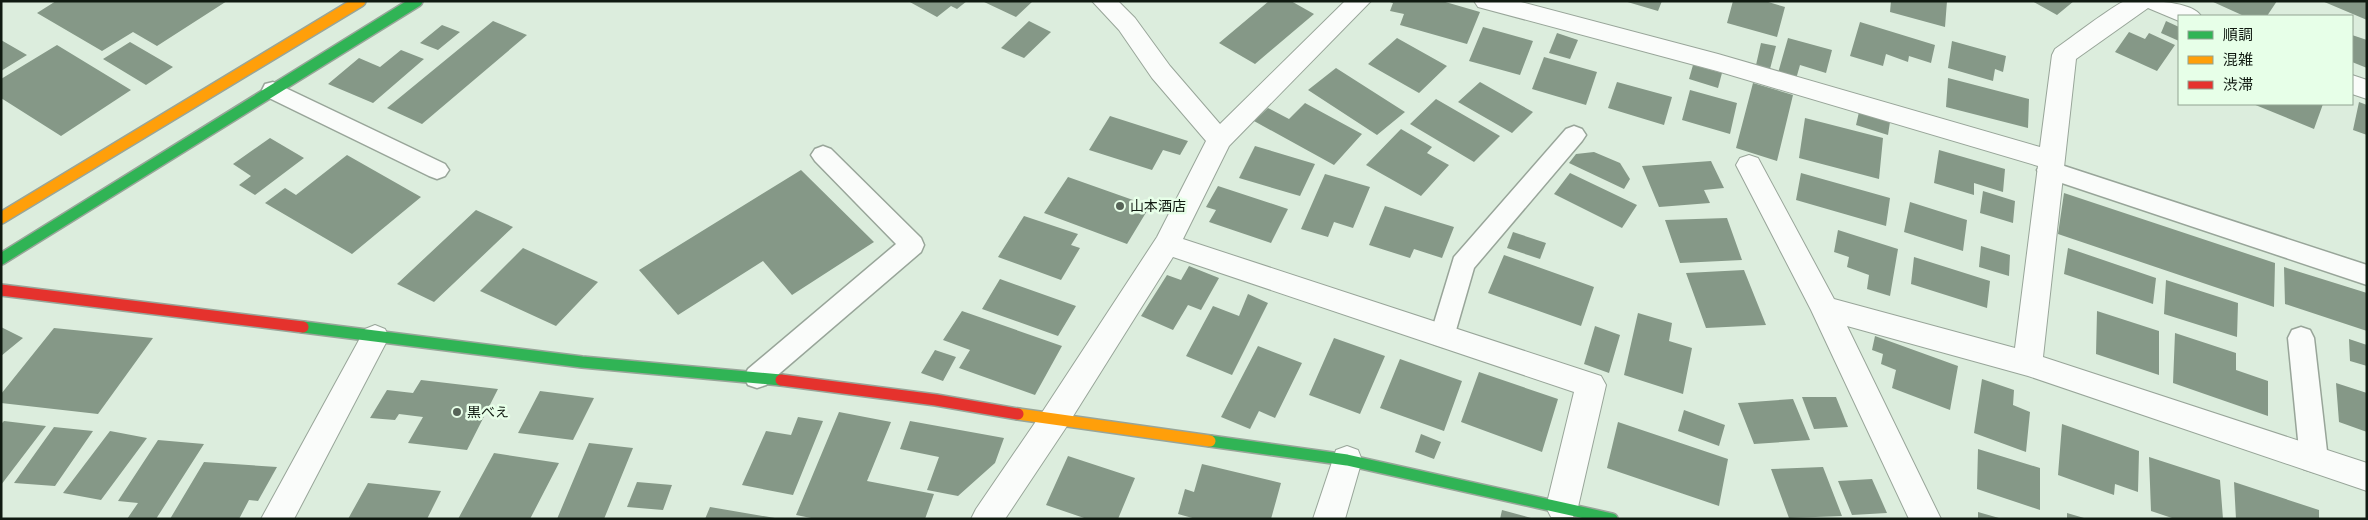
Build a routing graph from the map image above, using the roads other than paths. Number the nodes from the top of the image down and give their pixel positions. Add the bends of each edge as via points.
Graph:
1 (360, 1) edge
2 (417, 1) edge
3 (1104, 1) edge
4 (1359, 1) edge
5 (1486, 1) edge
6 (2141, 1) edge
7 (2153, 1) edge
8 (2187, 15) edge
9 (2353, 84) edge
10 (273, 90) junction
11 (2367, 90) edge
12 (1574, 135) dead end
13 (1219, 140) junction
14 (822, 155) dead end
15 (1749, 165) dead end
16 (2050, 165) junction
17 (437, 170) dead end
18 (1, 218) edge
19 (1166, 244) junction
20 (1, 259) edge
21 (2367, 275) edge
22 (1, 290) edge
23 (1824, 308) junction
24 (1443, 336) junction
25 (375, 337) junction
26 (2300, 338) dead end
27 (2028, 364) junction
28 (757, 377) junction
29 (1054, 420) junction
30 (1346, 460) junction
31 (2314, 460) junction
32 (2367, 478) edge
33 (1562, 507) junction
34 (277, 519) edge
35 (987, 519) edge
36 (1328, 519) edge
37 (1612, 519) edge
38 (1925, 519) edge

1 - 18 street
2 - 10 street
3 - 13 street
4 - 13 street
5 - 16 street via 1727,66
6 - 16 street via 2064,55
7 - 8 street
9 - 11 street
10 - 17 lane
10 - 20 street
12 - 24 lane via 1463,264
13 - 19 street
14 - 28 lane via 912,245
15 - 23 street
16 - 21 lane
16 - 27 street
19 - 24 street
19 - 29 street
22 - 25 street
23 - 27 street
23 - 38 street
24 - 33 street via 1591,385
25 - 28 street via 582,362
25 - 34 street
26 - 31 lane
27 - 31 street
28 - 29 street via 936,400
29 - 30 street
29 - 35 street
30 - 33 street
30 - 36 street
31 - 32 street
33 - 37 street

